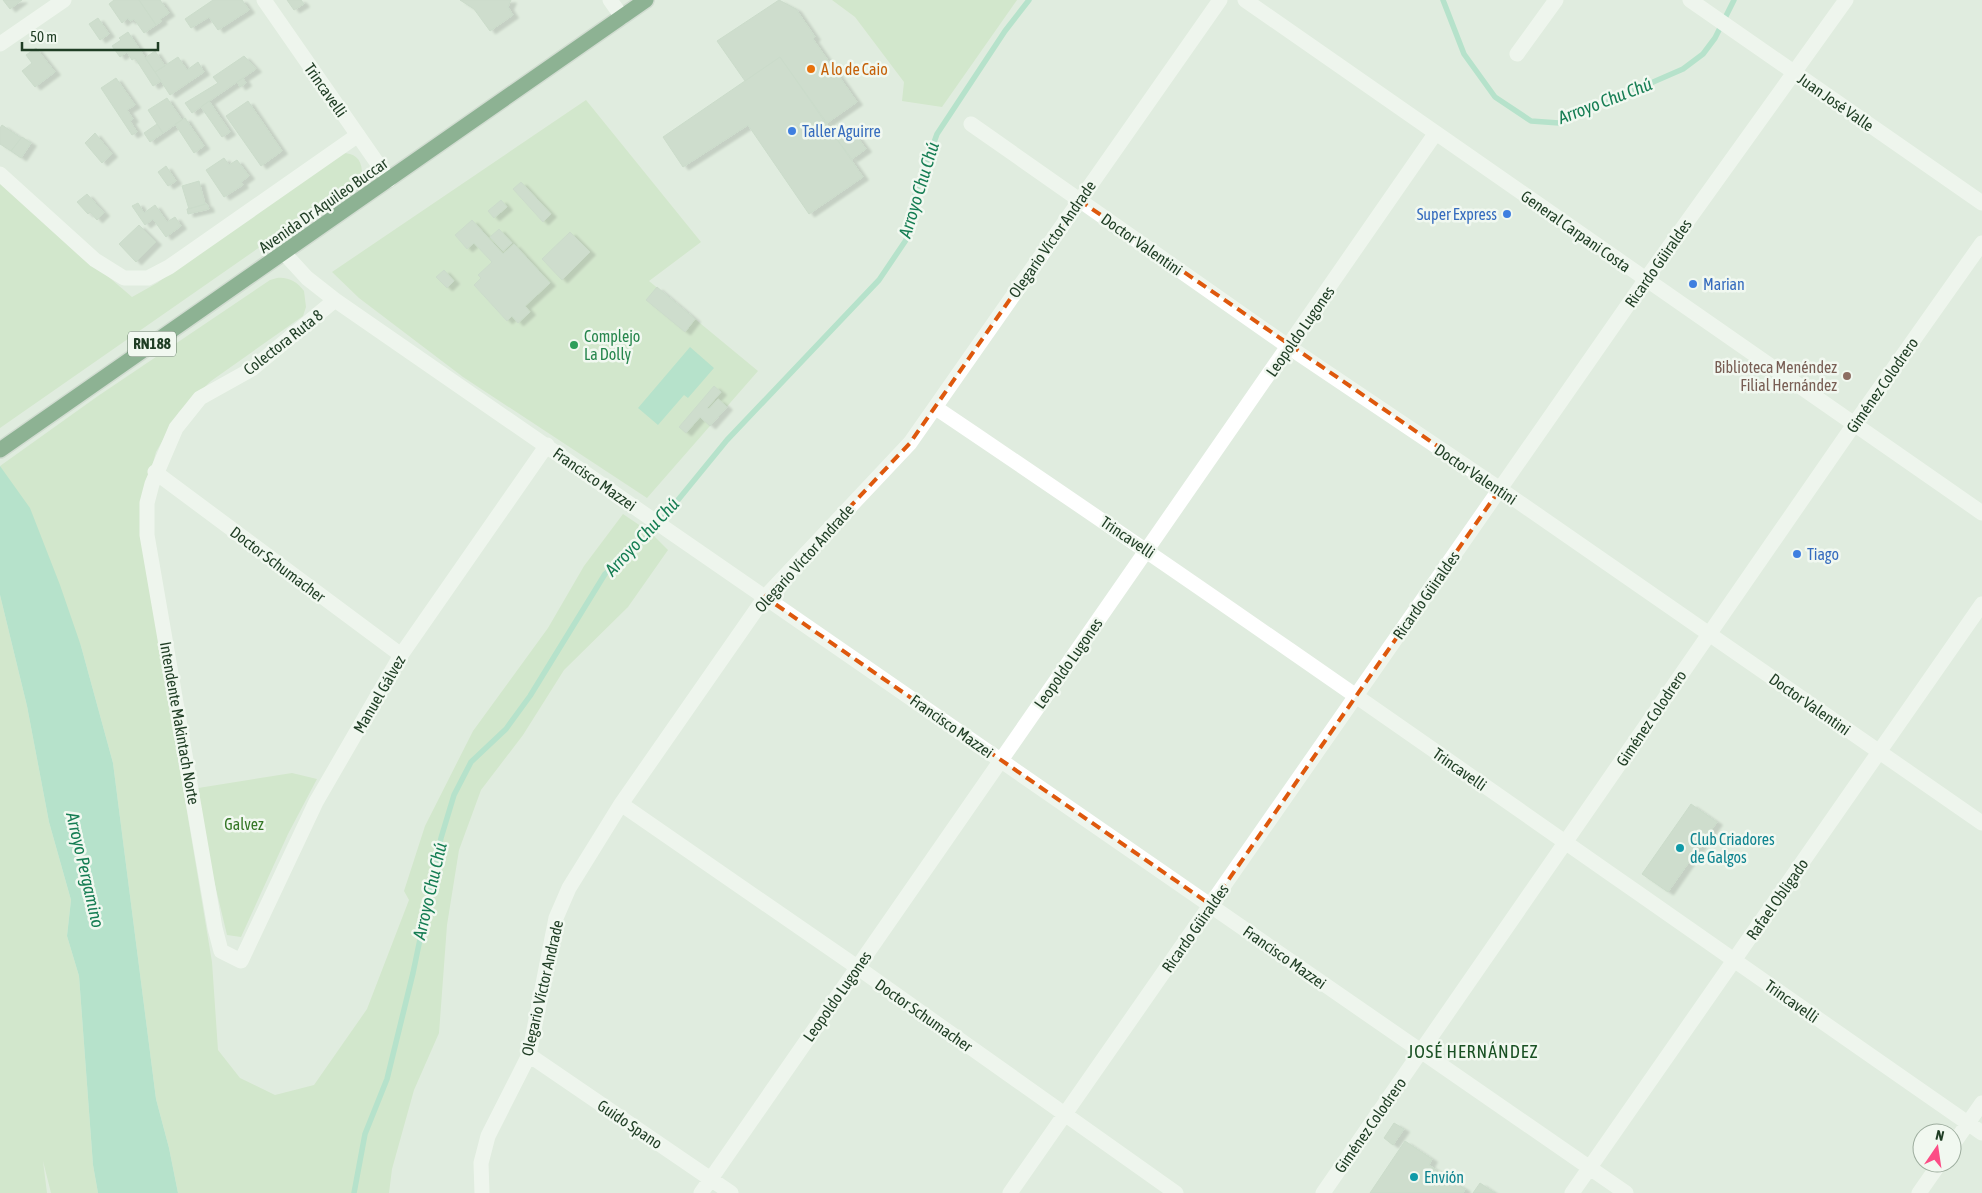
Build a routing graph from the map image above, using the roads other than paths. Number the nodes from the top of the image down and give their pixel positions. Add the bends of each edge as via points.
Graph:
1 (64, 0) edge
2 (264, 0) edge
3 (610, 0) edge
4 (646, 0) edge
5 (1220, 0) edge
6 (1244, 0) edge
7 (1556, 0) edge
8 (1690, 0) edge
9 (1846, 0) edge
10 (622, 17) junction
11 (0, 44) edge
12 (1517, 54) dead end
13 (1794, 72) junction
14 (971, 124) dead end
15 (1435, 134) junction
16 (358, 135) junction
17 (0, 174) edge
18 (389, 180) junction
19 (1079, 200) junction
20 (1982, 203) edge
21 (1982, 243) edge
22 (284, 253) junction
23 (1646, 280) junction
24 (335, 300) junction
25 (1289, 347) junction
26 (936, 408) junction
27 (1854, 423) junction
28 (547, 445) junction
29 (0, 450) edge
30 (156, 472) junction
31 (1500, 489) junction
32 (1982, 513) edge
33 (1147, 550) junction
34 (765, 597) junction
35 (1982, 604) edge
36 (1709, 634) junction
37 (401, 655) junction
38 (1357, 696) junction
39 (1880, 753) junction
40 (1000, 759) junction
41 (621, 804) junction
42 (1982, 823) edge
43 (1565, 843) junction
44 (1211, 904) junction
45 (240, 961) joint
46 (1733, 961) junction
47 (856, 967) junction
48 (1421, 1051) junction
49 (529, 1055) junction
50 (1982, 1103) edge
51 (1065, 1114) junction
52 (1968, 1123) junction
53 (1962, 1132) edge
54 (1982, 1133) edge
55 (1589, 1168) junction
56 (1933, 1173) edge
57 (711, 1179) junction
58 (482, 1193) edge
59 (701, 1193) edge
60 (731, 1193) edge
61 (1010, 1193) edge
62 (1176, 1193) edge
63 (1323, 1193) edge
64 (1572, 1193) edge
65 (1626, 1193) edge
66 (1920, 1193) edge

1 - 11 street
2 - 16 street, Trincavelli
3 - 10 street
4 - 10 highway, Avenida Dr Aquileo Buccar / RN188
5 - 19 street, Olegario Víctor Andrade
6 - 15 street, General Carpani Costa
7 - 12 street
8 - 13 street, Juan José Valle
9 - 13 street, Ricardo Güiraldes
10 - 18 highway, Avenida Dr Aquileo Buccar / RN188
13 - 20 street, Juan José Valle
13 - 23 street, Ricardo Güiraldes
14 - 19 street, Doctor Valentini
15 - 23 street, General Carpani Costa
15 - 25 street, Leopoldo Lugones
16 - 17 street via 169,267 148,278 124,278 95,260
16 - 18 street, Trincavelli
18 - 22 highway, Avenida Dr Aquileo Buccar / RN188
19 - 25 street, Doctor Valentini
19 - 26 street, Olegario Víctor Andrade
21 - 27 street, Giménez Colodrero
22 - 24 street, Francisco Mazzei via 307,278
22 - 29 highway, Avenida Dr Aquileo Buccar / RN188
23 - 27 street, General Carpani Costa
23 - 31 street, Ricardo Güiraldes
24 - 28 street, Francisco Mazzei
24 - 30 street, Colectora Ruta 8 via 252,369 200,398 176,428
25 - 31 street, Doctor Valentini
25 - 33 street, Leopoldo Lugones
26 - 33 street, Trincavelli
26 - 34 street, Olegario Víctor Andrade via 910,443
27 - 32 street, General Carpani Costa
27 - 36 street, Giménez Colodrero
28 - 34 street, Francisco Mazzei
28 - 37 street, Manuel Gálvez
30 - 37 street, Doctor Schumacher
30 - 45 street, Intendente Makintach Norte via 147,503 147,535 215,928 221,951
31 - 36 street, Doctor Valentini
31 - 38 street, Ricardo Güiraldes
33 - 38 street, Trincavelli
33 - 40 street, Leopoldo Lugones
34 - 40 street, Francisco Mazzei
34 - 41 street, Olegario Víctor Andrade
35 - 39 street, Rafael Obligado
36 - 39 street, Doctor Valentini
36 - 43 street, Giménez Colodrero
37 - 45 street, Manuel Gálvez via 316,802
38 - 43 street, Trincavelli
38 - 44 street, Ricardo Güiraldes
39 - 42 street, Doctor Valentini
39 - 46 street, Rafael Obligado
40 - 44 street, Francisco Mazzei
40 - 47 street, Leopoldo Lugones
41 - 47 street, Doctor Schumacher
41 - 49 street, Olegario Víctor Andrade via 569,888 556,918
43 - 46 street, Trincavelli
43 - 48 street, Giménez Colodrero
44 - 48 street, Francisco Mazzei
44 - 51 street, Ricardo Güiraldes
46 - 52 street, Trincavelli
46 - 55 street, Rafael Obligado
47 - 51 street, Doctor Schumacher
47 - 57 street, Leopoldo Lugones
48 - 55 street, Francisco Mazzei
48 - 63 street, Giménez Colodrero
49 - 57 street, Guido Spano
49 - 58 street, Olegario Víctor Andrade via 488,1136 481,1163
50 - 52 street
51 - 61 street, Ricardo Güiraldes
51 - 62 street, Doctor Schumacher
52 - 53 street
52 - 54 street, Trincavelli
55 - 64 street, Rafael Obligado
55 - 65 street, Francisco Mazzei
56 - 66 street
57 - 59 street, Leopoldo Lugones
57 - 60 street, Guido Spano

